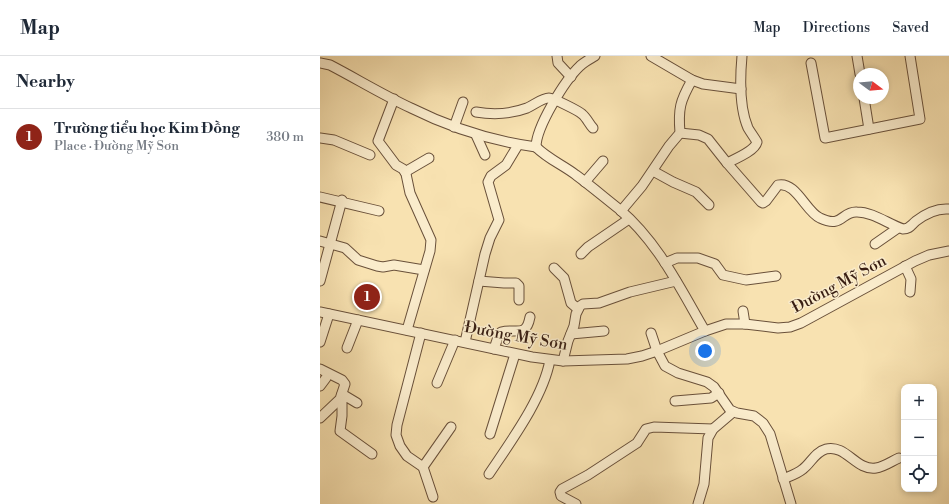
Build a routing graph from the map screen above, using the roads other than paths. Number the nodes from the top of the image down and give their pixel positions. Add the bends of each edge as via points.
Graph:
1 (557, 56) edge
2 (595, 56) edge
3 (651, 56) edge
4 (742, 56) edge
5 (857, 56) edge
6 (910, 56) edge
7 (320, 63) edge
8 (811, 63) dead end
9 (859, 68) edge
10 (571, 77) junction
11 (692, 80) junction
12 (741, 89) junction
13 (556, 99) junction
14 (394, 100) junction
15 (463, 102) dead end
16 (865, 104) edge
17 (476, 112) dead end
18 (454, 126) junction
19 (593, 128) dead end
20 (869, 129) junction
21 (680, 133) junction
22 (476, 135) junction
23 (320, 138) edge
24 (518, 145) junction
25 (536, 147) junction
26 (370, 155) dead end
27 (485, 155) dead end
28 (429, 158) dead end
29 (603, 161) dead end
30 (727, 163) junction
31 (653, 171) junction
32 (405, 172) junction
33 (585, 182) junction
34 (320, 197) edge
35 (342, 201) junction
36 (709, 205) dead end
37 (949, 209) edge
38 (379, 211) dead end
39 (621, 211) junction
40 (629, 219) junction
41 (898, 228) junction
42 (320, 242) edge
43 (330, 244) junction
44 (875, 244) dead end
45 (949, 251) edge
46 (581, 254) dead end
47 (665, 263) junction
48 (905, 266) junction
49 (554, 268) dead end
50 (424, 270) junction
51 (776, 276) dead end
52 (320, 281) edge
53 (479, 281) junction
54 (676, 281) junction
55 (910, 292) dead end
56 (519, 300) dead end
57 (578, 310) junction
58 (743, 311) dead end
59 (324, 313) edge
60 (530, 317) dead end
61 (358, 320) junction
62 (746, 324) junction
63 (407, 330) junction
64 (604, 331) dead end
65 (705, 331) junction
66 (421, 333) junction
67 (651, 333) dead end
68 (571, 334) junction
69 (455, 340) junction
70 (320, 342) edge
71 (465, 342) junction
72 (347, 348) dead end
73 (494, 349) junction
74 (657, 351) junction
75 (515, 354) junction
76 (550, 360) junction
77 (563, 362) junction
78 (320, 369) edge
79 (326, 378) dead end
80 (437, 383) dead end
81 (320, 386) edge
82 (719, 393) junction
83 (342, 394) junction
84 (675, 401) dead end
85 (357, 403) dead end
86 (733, 412) junction
87 (320, 418) edge
88 (452, 427) dead end
89 (713, 429) junction
90 (490, 434) dead end
91 (372, 454) dead end
92 (899, 458) dead end
93 (423, 467) junction
94 (489, 474) dead end
95 (783, 479) junction
96 (433, 497) dead end
97 (576, 504) edge
98 (698, 504) edge
99 (791, 504) edge

1 - 10 street via 558,63
2 - 10 street via 579,67
3 - 11 street
4 - 12 street
5 - 9 street
6 - 20 street via 920,119
7 - 14 street
8 - 20 street via 825,138
10 - 13 street
11 - 12 street
11 - 21 street via 681,100
12 - 30 street via 746,121 757,144
13 - 17 street via 546,98 511,113
13 - 19 street via 582,114
13 - 25 street via 540,128
14 - 18 street
14 - 32 street via 378,141 396,165
15 - 18 street
16 - 20 street
18 - 22 street
21 - 30 street via 699,135 708,139
21 - 31 street
22 - 24 street
22 - 27 street
23 - 26 street via 334,140
24 - 25 street
24 - 53 street via 506,165 489,179 488,185 498,220 490,238
25 - 33 street
28 - 32 street
29 - 33 street
30 - 41 street via 763,203 778,185 783,185 797,193 813,214 824,220 834,222 857,212
31 - 36 street via 696,192
31 - 39 street
32 - 50 street via 410,193 431,240
33 - 39 street
34 - 35 street
35 - 38 street
35 - 43 street
37 - 41 street via 938,209 929,213 908,229
39 - 40 street
40 - 46 street
40 - 47 street via 648,238
41 - 44 street
42 - 43 street
43 - 50 street via 345,248 358,260 372,265 394,265
43 - 52 street
45 - 48 street, Đường Mỹ Sơn via 929,255
47 - 51 street via 677,258 698,258 715,264 723,275 746,280
47 - 54 street
48 - 55 street via 912,283
48 - 62 street, Đường Mỹ Sơn via 801,323 778,328
49 - 57 street via 564,278 571,303
50 - 63 street
53 - 56 street via 516,283 519,286
53 - 71 street
54 - 57 street via 630,292 599,303 583,304
54 - 65 street
57 - 68 street
58 - 62 street
59 - 61 street, Đường Mỹ Sơn
59 - 70 street
60 - 73 street via 528,328 523,331 501,332
61 - 63 street, Đường Mỹ Sơn
61 - 72 street
62 - 65 street, Đường Mỹ Sơn via 726,324
63 - 66 street, Đường Mỹ Sơn
64 - 68 street
65 - 74 street, Đường Mỹ Sơn
66 - 69 street, Đường Mỹ Sơn
66 - 93 street via 396,431 402,450
67 - 74 street
68 - 77 street
69 - 71 street, Đường Mỹ Sơn
69 - 80 street
71 - 73 street, Đường Mỹ Sơn
73 - 75 street, Đường Mỹ Sơn
74 - 77 street, Đường Mỹ Sơn via 627,359
74 - 82 street via 668,368 678,374 707,382
75 - 76 street, Đường Mỹ Sơn
75 - 90 street
76 - 77 street, Đường Mỹ Sơn
76 - 94 street via 540,390
78 - 83 street via 344,382
79 - 81 street
82 - 84 street via 711,398
82 - 86 street
83 - 85 street
83 - 87 street via 336,404
83 - 91 street via 340,431
86 - 89 street
86 - 95 street via 754,416 767,428
88 - 93 street
89 - 97 street via 646,429 637,444 562,489 561,496
89 - 98 street via 707,442 704,484
92 - 95 street via 879,468 871,468 838,449 826,449 817,453 801,470
93 - 96 street
95 - 99 street

